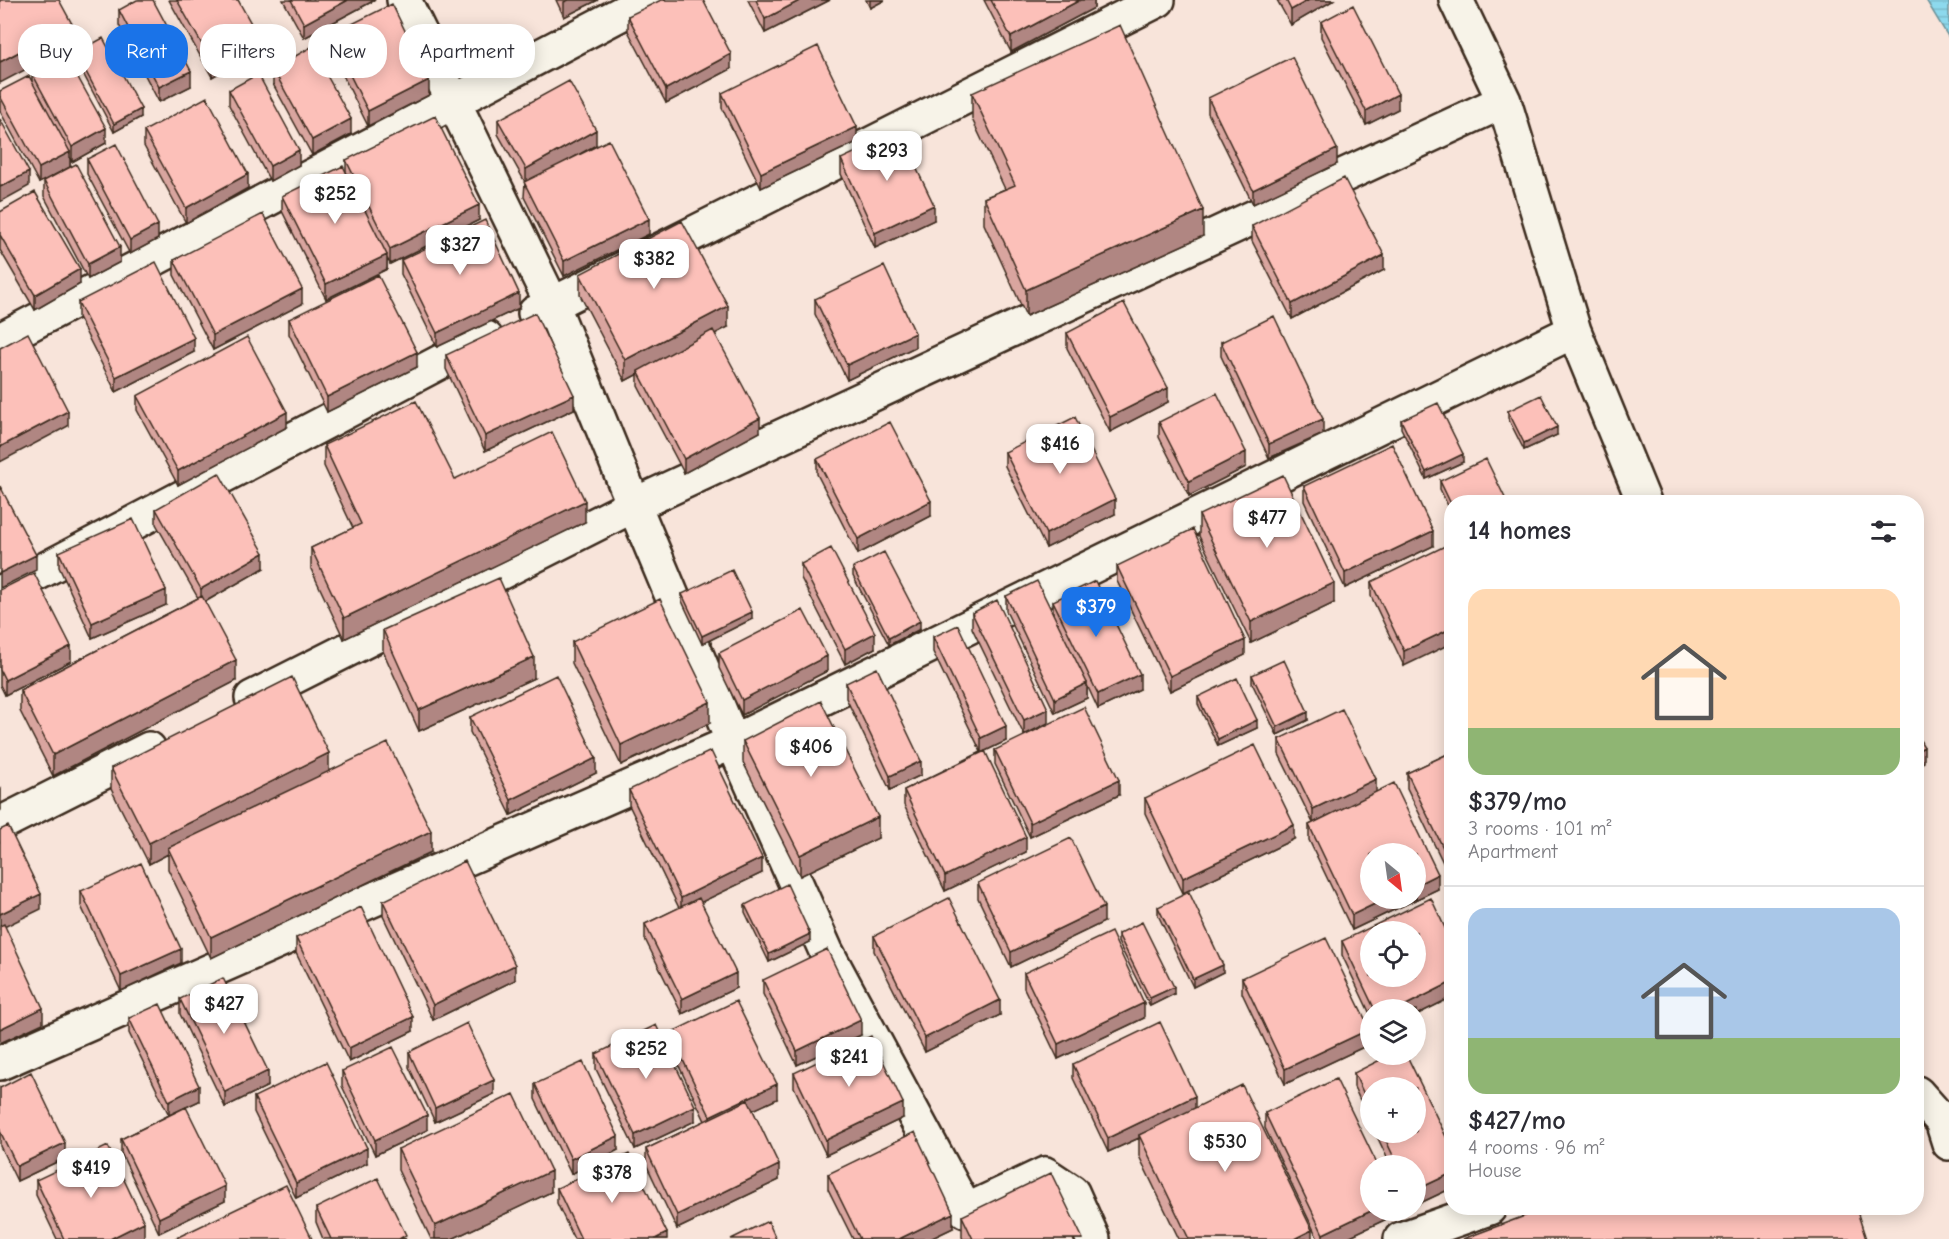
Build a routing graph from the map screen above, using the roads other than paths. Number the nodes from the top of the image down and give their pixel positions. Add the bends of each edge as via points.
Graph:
1 (404, 0) edge
2 (646, 0) edge
3 (1158, 0) edge
4 (1456, 0) edge
5 (453, 100) junction
6 (1504, 101) junction
7 (552, 304) junction
8 (1574, 331) junction
9 (0, 340) edge
10 (1641, 495) edge
11 (634, 505) junction
12 (0, 592) edge
13 (222, 712) edge
14 (180, 734) edge
15 (733, 742) junction
16 (0, 824) edge
17 (0, 1063) edge
18 (1924, 1100) edge
19 (1949, 1143) edge
20 (1470, 1215) edge
21 (1093, 1239) edge
22 (1401, 1239) edge

1 - 5 street
2 - 5 street
3 - 7 street
4 - 6 street
5 - 7 street
5 - 9 street
6 - 8 street
6 - 11 street
7 - 11 street
7 - 12 street
8 - 10 street
8 - 15 street
11 - 13 street
11 - 15 street
14 - 16 street
15 - 17 street
15 - 21 street via 826,951 966,1210 1045,1174 1072,1192
18 - 19 street via 1942,1121
20 - 22 street

